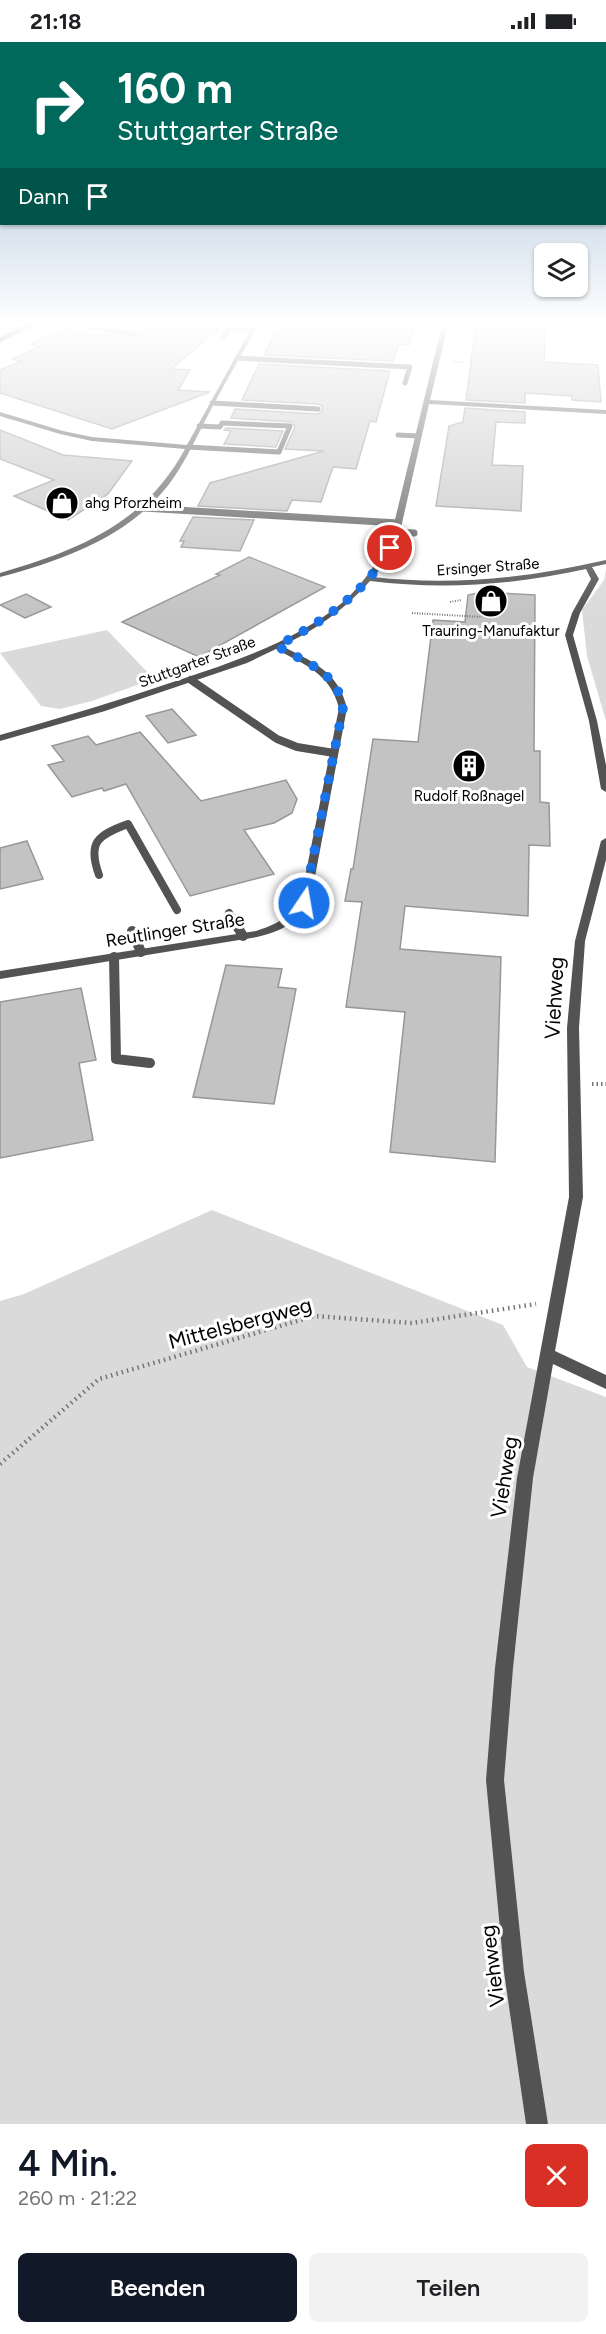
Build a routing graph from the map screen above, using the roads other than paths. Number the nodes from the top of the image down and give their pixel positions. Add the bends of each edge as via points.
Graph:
1 (27, 422) edge
2 (201, 422) edge
3 (422, 422) edge
4 (199, 426) junction
5 (398, 435) dead end
6 (419, 436) junction
7 (188, 447) junction
8 (143, 508) junction
9 (397, 527) junction
10 (414, 533) dead end
11 (606, 562) edge
12 (588, 566) junction
13 (1, 574) edge
14 (370, 579) junction
15 (277, 646) junction
16 (191, 680) junction
17 (0, 738) edge
18 (334, 753) junction
19 (606, 789) edge
20 (606, 841) edge
21 (99, 874) dead end
22 (177, 910) dead end
23 (229, 913) dead end
24 (132, 931) dead end
25 (243, 936) junction
26 (141, 952) junction
27 (114, 957) junction
28 (0, 975) edge
29 (150, 1063) dead end
30 (549, 1355) junction
31 (606, 1382) edge
32 (537, 2124) edge

1 - 7 street via 92,440
2 - 4 street
3 - 6 street, Stuttgarter Straße
4 - 7 street
4 - 7 lane via 290,426 279,452
5 - 6 lane
6 - 9 street, Stuttgarter Straße
7 - 8 street via 168,482
8 - 9 lane
8 - 13 street via 91,541
9 - 10 lane
9 - 14 street, Stuttgarter Straße
11 - 12 street, Ersinger Straße
12 - 14 street, Ersinger Straße via 546,576 477,584
12 - 19 street via 595,579 569,635 593,721
14 - 15 street, Stuttgarter Straße via 333,613
15 - 16 street, Stuttgarter Straße
15 - 18 street, Reutlinger Straße via 333,680 341,694 343,708
16 - 17 street, Stuttgarter Straße
16 - 18 lane via 277,740
18 - 25 street, Reutlinger Straße via 304,903 284,924
20 - 30 street, Viehweg via 580,941 573,1028 576,1197
21 - 22 lane via 92,856 97,838 128,824
23 - 25 lane
24 - 26 lane
25 - 26 street, Reutlinger Straße
26 - 27 street, Reutlinger Straße
27 - 28 street, Reutlinger Straße
27 - 29 lane via 116,1059
30 - 31 street
30 - 32 street, Viehweg via 525,1478 495,1780 514,1972

